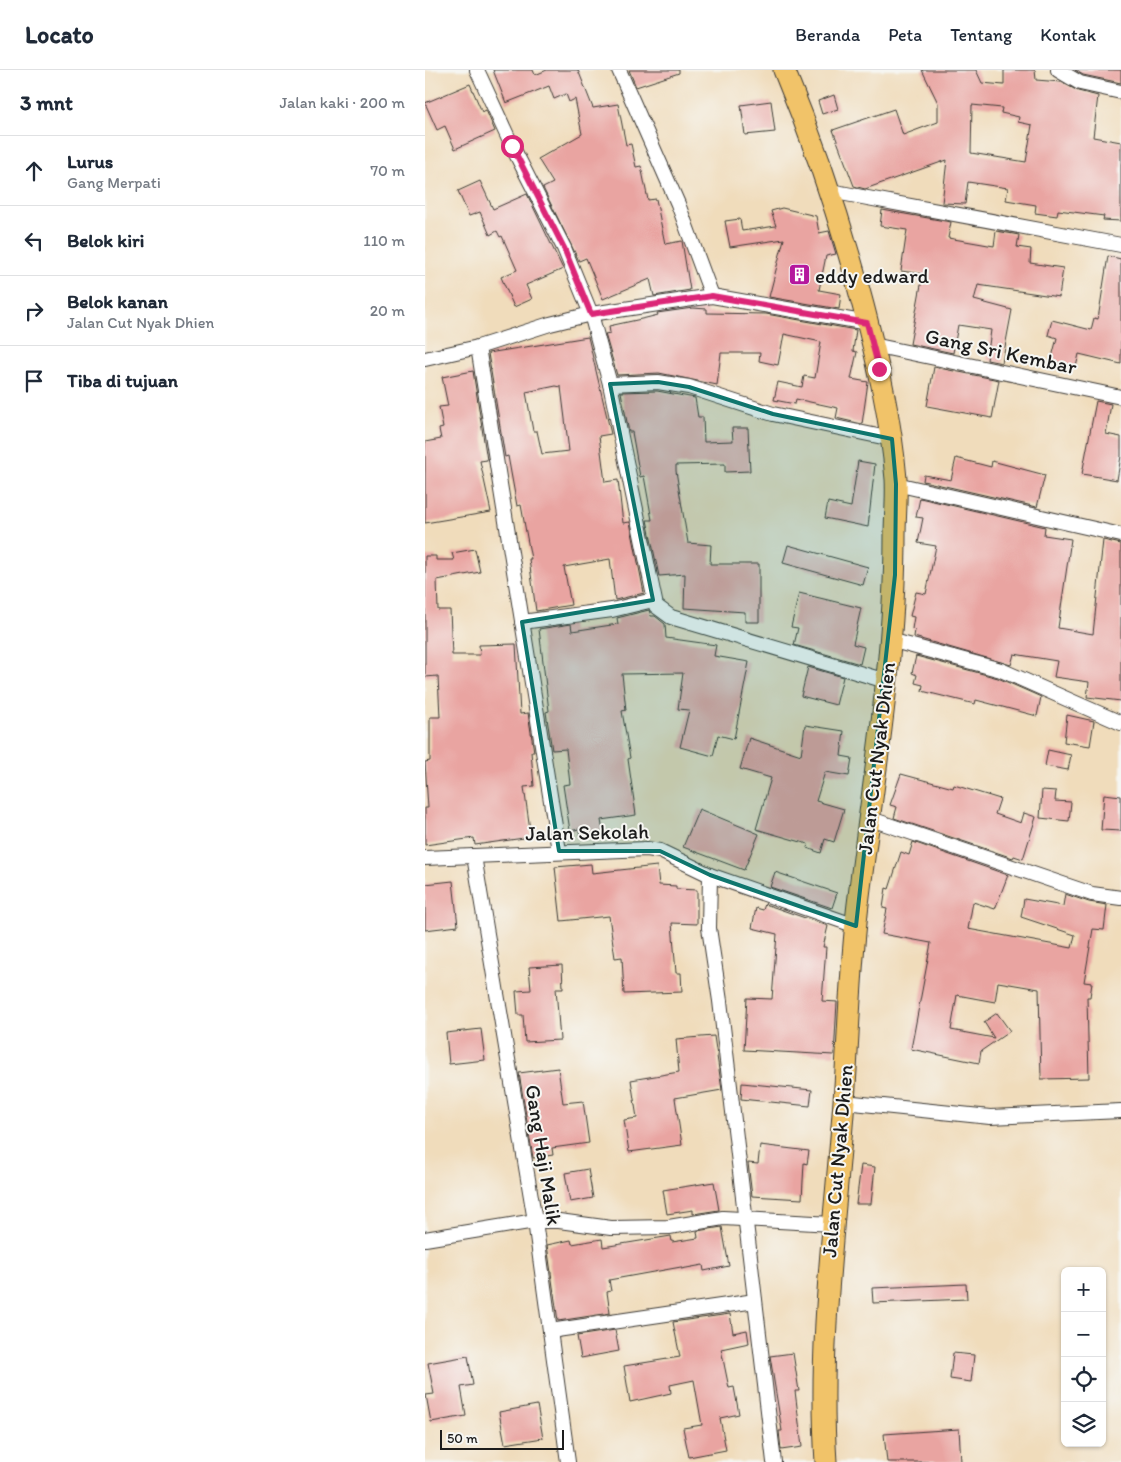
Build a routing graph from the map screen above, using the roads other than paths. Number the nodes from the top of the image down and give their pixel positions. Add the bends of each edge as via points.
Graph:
1 (477, 70) edge
2 (619, 70) edge
3 (784, 70) edge
4 (1058, 70) edge
5 (1121, 92) edge
6 (830, 191) junction
7 (1121, 245) edge
8 (712, 296) junction
9 (591, 314) junction
10 (867, 323) junction
11 (873, 344) junction
12 (478, 347) junction
13 (425, 358) edge
14 (610, 384) junction
15 (1121, 396) edge
16 (892, 439) junction
17 (896, 484) junction
18 (1121, 535) edge
19 (653, 600) junction
20 (522, 622) junction
21 (890, 640) junction
22 (886, 681) junction
23 (1121, 723) edge
24 (871, 819) junction
25 (559, 851) junction
26 (475, 856) junction
27 (425, 858) edge
28 (710, 875) junction
29 (1121, 898) edge
30 (856, 926) junction
31 (844, 1102) junction
32 (1121, 1111) edge
33 (745, 1218) junction
34 (535, 1221) junction
35 (832, 1224) junction
36 (425, 1239) edge
37 (755, 1301) junction
38 (550, 1331) junction
39 (568, 1462) edge
40 (774, 1462) edge
41 (826, 1462) edge

1 - 9 street via 564,248
2 - 8 street via 678,204
3 - 6 main road, Jalan Cut Nyak Dhien
4 - 5 street via 1080,83
6 - 7 street
6 - 10 main road, Jalan Cut Nyak Dhien
8 - 9 street
8 - 10 street
9 - 12 street
9 - 14 street
10 - 11 main road, Jalan Cut Nyak Dhien
11 - 15 street, Gang Sri Kembar
11 - 16 main road, Jalan Cut Nyak Dhien
12 - 13 street
12 - 20 street
14 - 16 street via 646,382 680,385 773,414
14 - 19 street via 645,546
16 - 17 main road, Jalan Cut Nyak Dhien
17 - 18 street
17 - 21 main road, Jalan Cut Nyak Dhien
19 - 20 street via 612,610
19 - 22 street via 671,617
20 - 25 street
21 - 22 main road, Jalan Cut Nyak Dhien
21 - 23 street via 1001,670
22 - 24 main road, Jalan Cut Nyak Dhien
24 - 29 street via 1092,894
24 - 30 main road, Jalan Cut Nyak Dhien
25 - 26 street, Jalan Sekolah
25 - 28 street, Jalan Sekolah via 647,848 680,859
26 - 27 street, Jalan Sekolah
26 - 34 street, Gang Haji Malik
28 - 30 street, Jalan Sekolah
28 - 33 street via 710,936
30 - 31 main road, Jalan Cut Nyak Dhien
31 - 32 street via 990,1117
31 - 35 main road, Jalan Cut Nyak Dhien
33 - 34 street via 723,1218 669,1227 611,1228
33 - 35 street
33 - 37 street
34 - 36 street
34 - 38 street, Gang Haji Malik
35 - 41 main road, Jalan Cut Nyak Dhien via 823,1382
37 - 38 street
37 - 40 street
38 - 39 street, Gang Haji Malik

